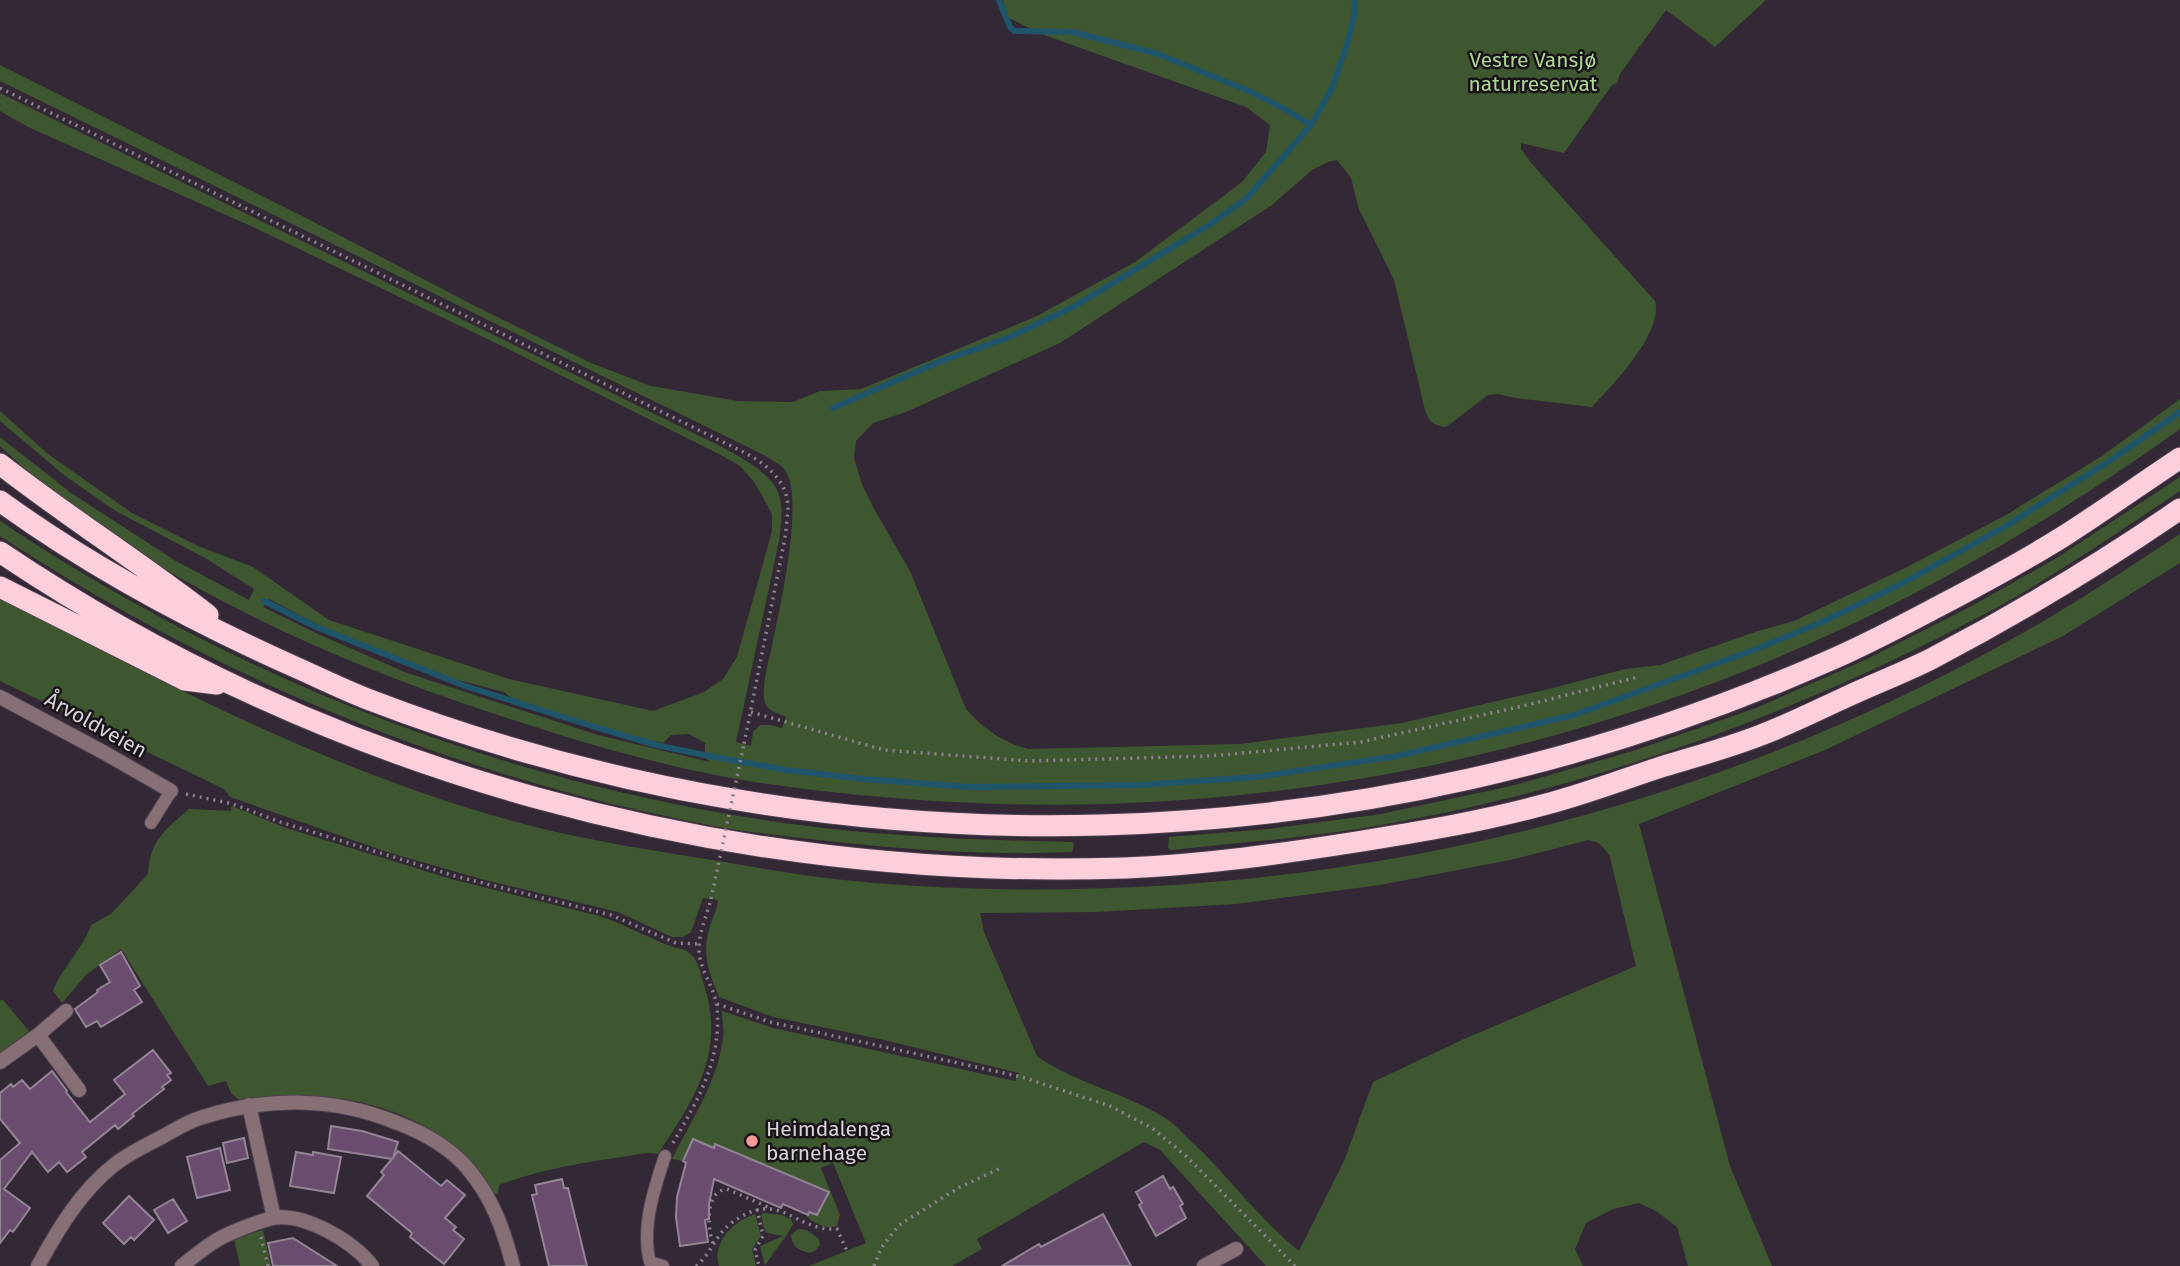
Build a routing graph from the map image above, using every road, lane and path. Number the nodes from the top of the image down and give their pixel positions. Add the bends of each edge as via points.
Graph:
1 (0, 88) edge
2 (2180, 458) edge
3 (0, 464) edge
4 (0, 501) edge
5 (2180, 509) edge
6 (0, 552) edge
7 (0, 587) edge
8 (249, 646) junction
9 (1638, 677) dead end
10 (235, 686) junction
11 (0, 697) edge
12 (751, 712) junction
13 (171, 791) junction
14 (150, 823) dead end
15 (700, 944) junction
16 (717, 1004) junction
17 (66, 1011) dead end
18 (38, 1035) junction
19 (0, 1062) edge
20 (79, 1090) dead end
21 (249, 1105) junction
22 (665, 1156) joint
23 (1001, 1168) dead end
24 (757, 1209) junction
25 (772, 1209) junction
26 (274, 1218) junction
27 (259, 1224) junction
28 (713, 1245) junction
29 (1236, 1249) dead end
30 (847, 1251) dead end
31 (647, 1264) edge
32 (38, 1266) edge
33 (182, 1266) edge
34 (268, 1266) edge
35 (372, 1266) edge
36 (513, 1266) edge
37 (663, 1266) edge
38 (696, 1266) edge
39 (759, 1266) edge
40 (874, 1266) edge
41 (1204, 1266) edge
42 (1295, 1266) edge

1 - 12 path via 768,467 784,486 788,505
2 - 8 highway via 2063,537 1992,578 1839,656 1740,697 1555,759 1304,810 1163,823 1005,826 792,810 588,770 367,699
3 - 8 highway
4 - 8 highway via 100,566
5 - 10 highway via 2015,613 1937,655 1762,735 1546,805 1271,855 1128,867 1028,868 878,861 735,843 555,803 471,779 402,756
6 - 10 highway via 164,651
7 - 10 highway via 185,680
9 - 12 path via 1361,742 1210,756 1029,761 884,751
11 - 13 street, Årvoldveien
12 - 15 path, bridge
13 - 14 lane
13 - 15 path via 233,804 455,876 611,915 676,943
15 - 16 path
16 - 22 path via 713,1063
16 - 42 path via 770,1021 1022,1077 1110,1106 1152,1128 1186,1156
17 - 18 street
18 - 19 street
18 - 20 street
21 - 26 street
21 - 32 street via 200,1117 114,1166 68,1215
21 - 36 street via 283,1102 342,1107 379,1115 418,1131 468,1169 486,1193
22 - 31 lane via 653,1192
23 - 40 path via 899,1225
24 - 25 path
24 - 28 path via 729,1225
24 - 39 path via 763,1236 755,1250
25 - 28 path via 720,1190 711,1202
25 - 30 path via 823,1229 837,1229
26 - 27 street
26 - 35 street via 298,1220 332,1233
27 - 33 street via 217,1239
27 - 34 path
28 - 38 path
29 - 41 street
31 - 37 lane

